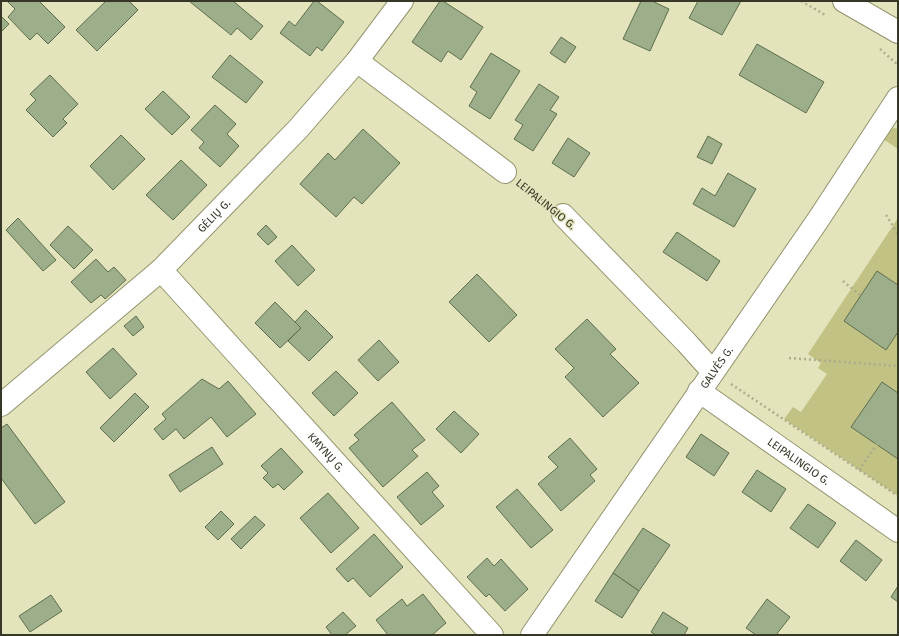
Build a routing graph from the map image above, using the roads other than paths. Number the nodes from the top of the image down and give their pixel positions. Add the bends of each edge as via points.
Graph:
1 (402, 1) edge
2 (844, 1) edge
3 (898, 32) edge
4 (357, 61) junction
5 (898, 98) edge
6 (505, 172) road end
7 (562, 215) road end
8 (161, 270) junction
9 (713, 372) junction
10 (699, 391) junction
11 (1, 405) edge
12 (898, 531) edge
13 (492, 635) edge
14 (532, 635) edge

1 - 4 street, GĖLIŲ G.
2 - 3 street
4 - 6 street, LEIPALINGIO G.
4 - 8 street, GĖLIŲ G. via 298,129
5 - 9 street, GALVĖS G.
7 - 9 street, LEIPALINGIO G.
8 - 11 street, GĖLIŲ G.
8 - 13 street, KMYNŲ G.
9 - 10 street, GALVĖS G.
10 - 12 street, LEIPALINGIO G.
10 - 14 street, GALVĖS G.

